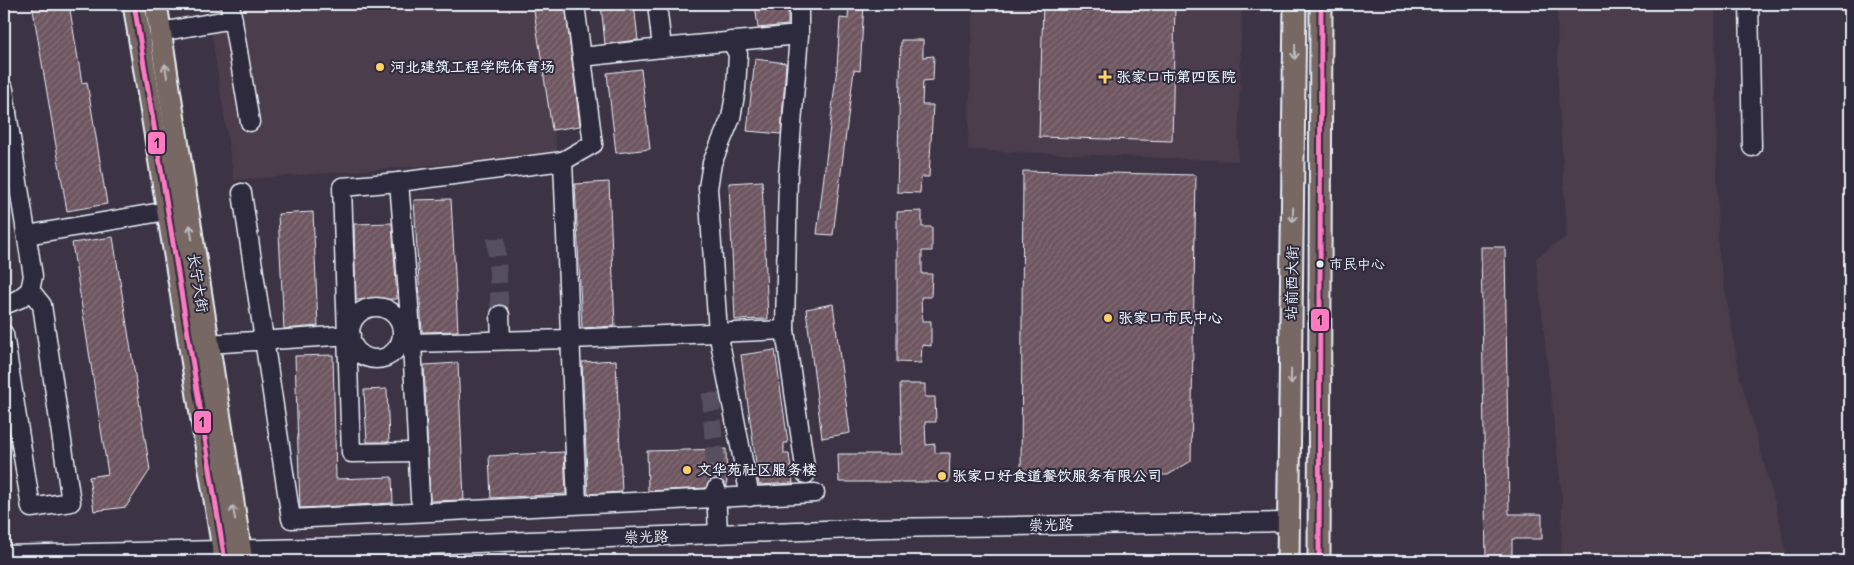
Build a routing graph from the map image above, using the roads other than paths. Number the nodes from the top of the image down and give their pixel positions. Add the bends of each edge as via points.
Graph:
1 (134, 4) edge
2 (156, 4) edge
3 (574, 4) edge
4 (657, 4) edge
5 (799, 4) edge
6 (1295, 4) edge
7 (1321, 4) edge
8 (1749, 4) edge
9 (232, 12) edge
10 (160, 32) junction
11 (799, 35) junction
12 (731, 42) junction
13 (662, 48) junction
14 (582, 57) junction
15 (4, 89) edge
16 (6, 114) edge
17 (250, 122) dead end
18 (1752, 147) dead end
19 (563, 161) junction
20 (400, 182) junction
21 (242, 193) dead end
22 (167, 211) junction
23 (26, 235) junction
24 (30, 290) junction
25 (4, 305) edge
26 (500, 316) tunnel mouth
27 (785, 330) junction
28 (718, 332) junction
29 (4, 334) edge
30 (349, 335) junction
31 (570, 339) junction
32 (264, 340) junction
33 (501, 340) junction
34 (406, 343) junction
35 (208, 344) junction
36 (417, 452) junction
37 (806, 474) dead end
38 (815, 493) dead end
39 (717, 494) junction
40 (750, 497) junction
41 (420, 499) dead end
42 (577, 504) junction
43 (1289, 522) junction
44 (718, 534) junction
45 (4, 555) edge
46 (233, 556) edge
47 (1288, 561) edge
48 (1319, 561) edge

1 - 22 main road, 长宁大街
2 - 10 main road, 长宁大街
3 - 14 street
4 - 13 street
5 - 11 street
6 -> 43 main road, 站前西大街
7 - 48 main road, 站前西大街
8 - 18 street
9 - 10 street
9 - 17 street
35 -> 10 main road, 长宁大街
11 - 12 street
11 - 27 street via 788,175
12 - 13 street
12 - 28 street via 738,54 736,89 731,118 712,163 708,188
13 - 14 street
14 - 19 street via 593,144
15 - 16 street
16 - 23 street
19 - 20 street
19 - 31 street
20 - 30 street via 342,187
20 - 34 street
21 - 32 street
22 - 23 street
22 - 46 main road, 长宁大街
23 - 24 street via 33,276
24 - 25 street
24 - 29 street via 42,305 71,502 31,508
26 - 33 street
27 - 28 street
27 - 37 street
28 - 31 street
28 - 40 street
30 - 32 street
30 - 34 street via 358,351 372,359 389,356
30 - 34 street via 354,319 360,313 368,308 384,308 398,318
30 - 36 street via 351,453
31 - 33 street
31 - 42 street
32 - 35 street
32 - 42 street via 291,519
33 - 34 street
34 - 36 street
46 -> 35 main road, 长宁大街
36 - 41 street
38 - 40 street
39 - 40 street
39 - 42 street
39 - 44 street
43 - 44 street, 崇光路
43 - 47 main road, 站前西大街
44 - 46 street, 崇光路 via 397,546
45 - 46 street, 崇光路

